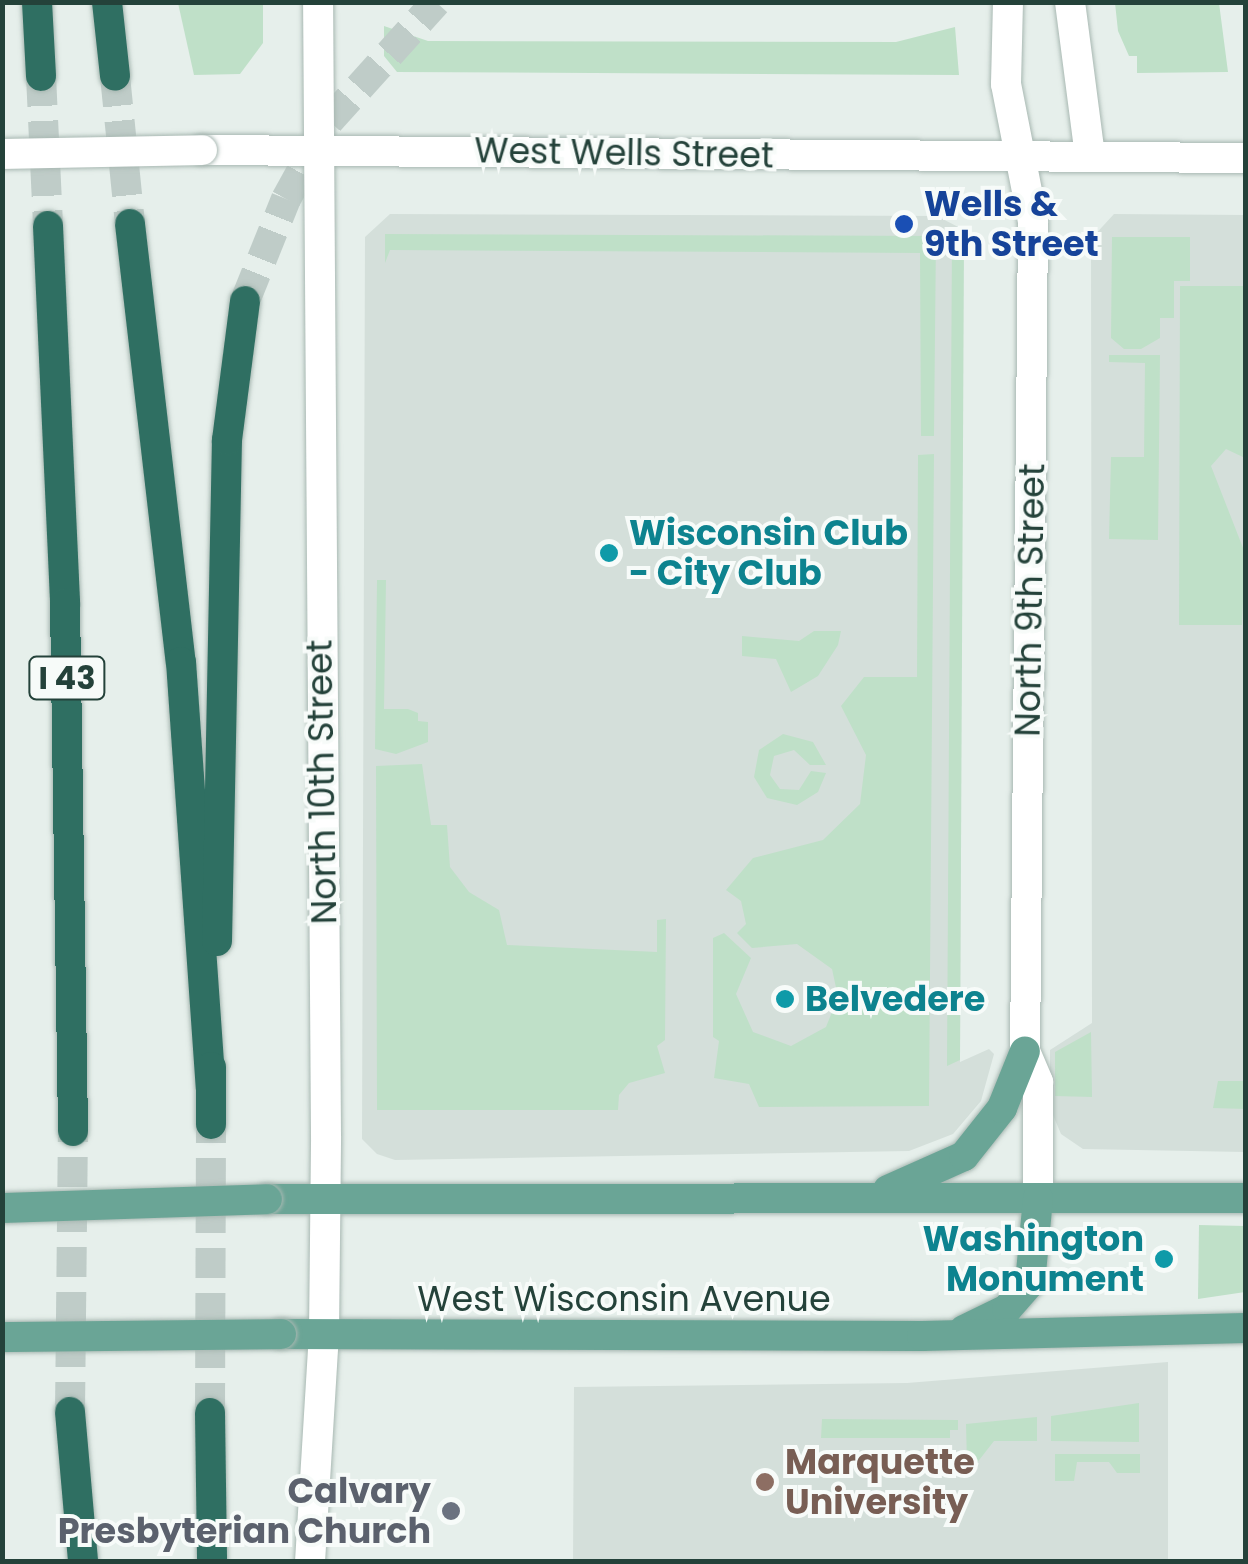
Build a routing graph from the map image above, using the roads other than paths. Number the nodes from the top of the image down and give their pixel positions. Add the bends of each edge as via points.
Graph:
1 (38, 2) edge
2 (106, 2) edge
3 (318, 2) edge
4 (1008, 2) edge
5 (1070, 2) edge
6 (41, 76) tunnel mouth
7 (114, 76) tunnel mouth
8 (317, 150) junction
9 (2, 154) edge
10 (1090, 156) junction
11 (1022, 157) junction
12 (1246, 158) edge
13 (130, 224) tunnel mouth
14 (48, 226) tunnel mouth
15 (245, 300) tunnel mouth
16 (1025, 1051) junction
17 (210, 1088) junction
18 (210, 1124) tunnel mouth
19 (73, 1132) tunnel mouth
20 (852, 1198) junction
21 (1038, 1198) junction
22 (1246, 1198) edge
23 (325, 1199) junction
24 (2, 1208) edge
25 (1246, 1328) edge
26 (324, 1335) junction
27 (922, 1336) junction
28 (2, 1337) edge
29 (210, 1412) tunnel mouth
30 (68, 1562) edge
31 (83, 1562) edge
32 (212, 1562) edge
33 (310, 1562) edge

1 - 6 highway
2 - 7 highway
3 - 8 street, North 10th Street
4 - 11 street, North 9th Street via 1006,84
5 - 10 street
8 - 9 street, West Wells Street, bridge
8 - 11 street, West Wells Street
8 - 23 street, North 10th Street
10 - 11 street, West Wells Street
10 - 12 street, West Wells Street
11 - 16 street, North 9th Street via 1033,222
13 - 17 highway via 181,662
14 - 19 highway, I 43 via 65,603
15 - 17 highway via 228,440
16 - 20 main road via 1002,1108 964,1156 923,1179
16 - 21 street, North 9th Street via 1038,1082
17 - 18 highway
20 - 21 main road
20 - 23 main road
21 - 22 main road
21 - 27 main road via 1036,1268 1018,1298 970,1328
23 - 24 main road, bridge
23 - 26 street, North 10th Street
25 - 27 main road, West Wisconsin Avenue
26 - 27 main road, West Wisconsin Avenue
26 - 28 main road, West Wisconsin Avenue, bridge
26 - 33 street, North 10th Street
29 - 32 highway
30 - 31 highway via 70,1412

